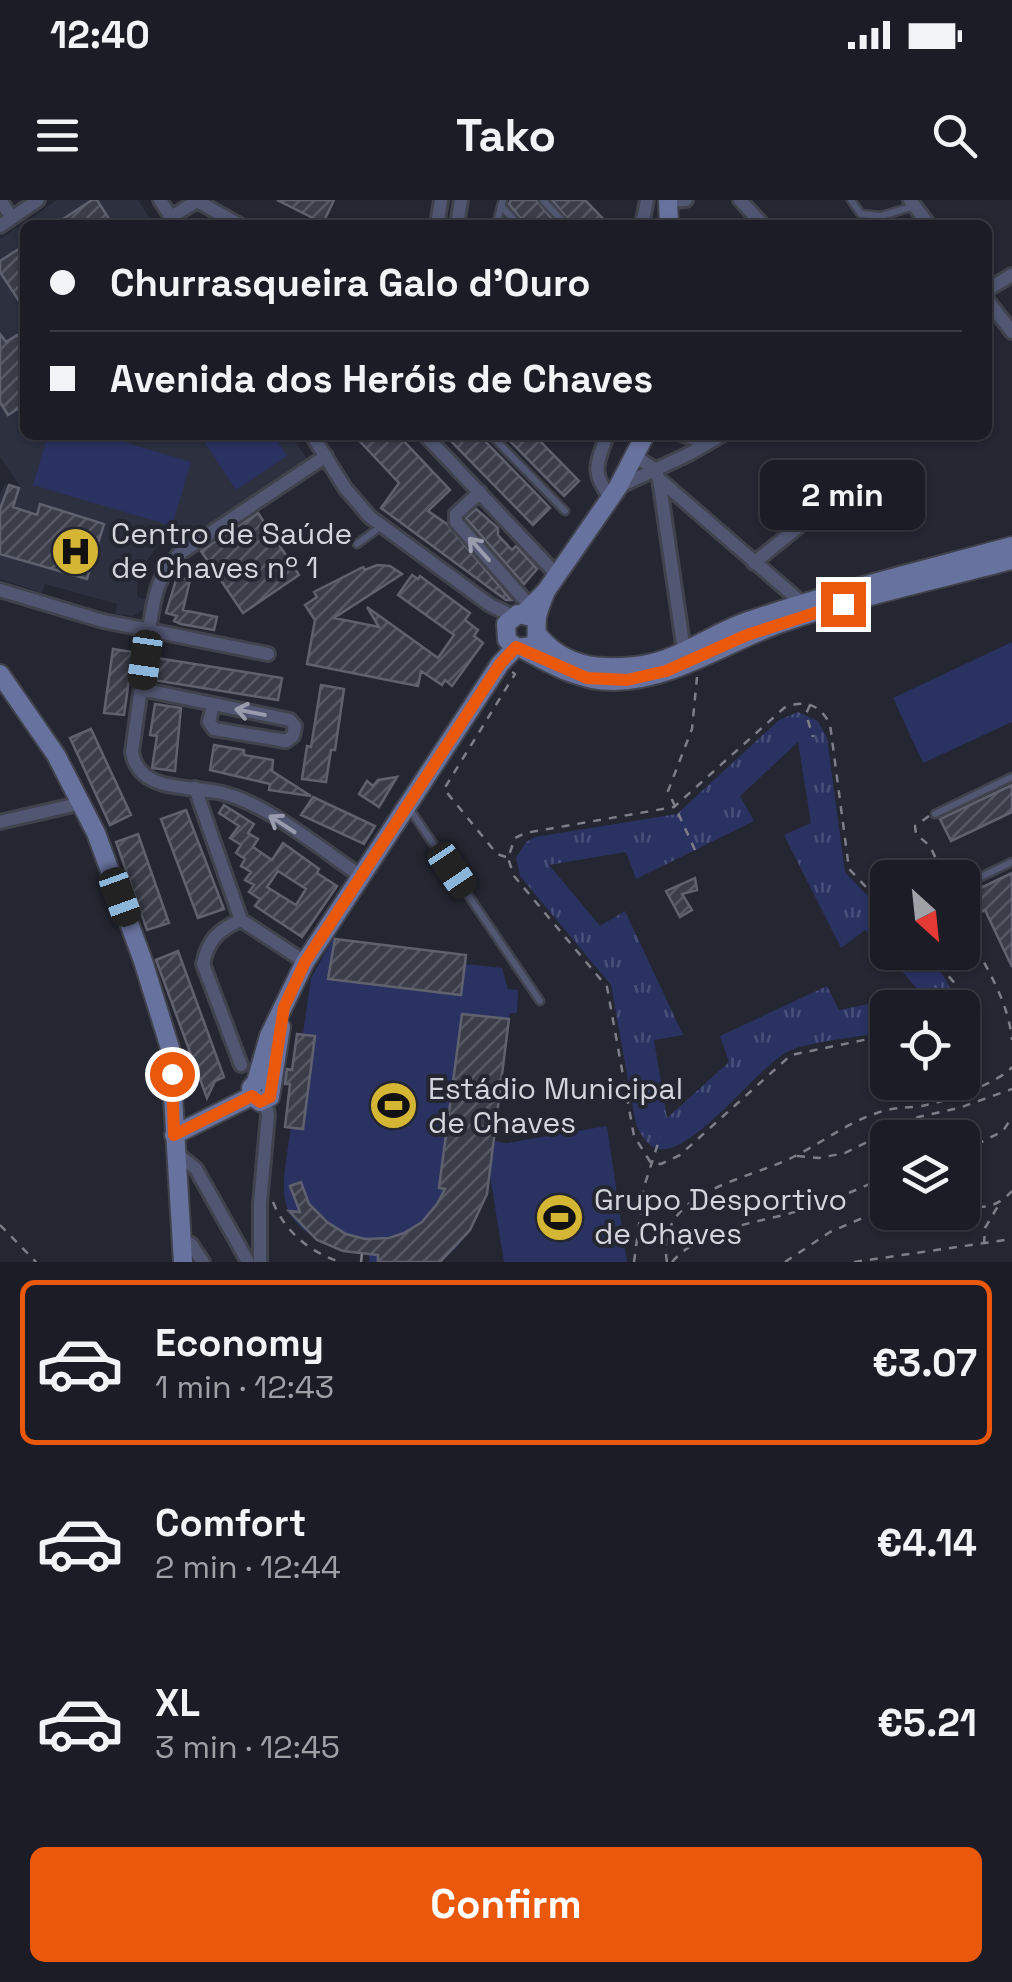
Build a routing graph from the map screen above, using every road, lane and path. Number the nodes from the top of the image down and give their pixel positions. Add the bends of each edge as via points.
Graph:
1 (0, 200) edge
2 (38, 200) edge
3 (543, 200) edge
4 (668, 200) edge
5 (686, 200) edge
6 (740, 200) edge
7 (851, 200) edge
8 (913, 203) edge
9 (175, 220) edge
10 (231, 220) edge
11 (561, 220) edge
12 (758, 220) edge
13 (6, 222) edge
14 (992, 306) edge
15 (1012, 332) edge
16 (315, 440) edge
17 (430, 440) edge
18 (497, 440) edge
19 (605, 440) edge
20 (643, 440) edge
21 (682, 440) edge
22 (713, 440) edge
23 (326, 456) junction
24 (636, 456) junction
25 (675, 459) junction
26 (656, 473) junction
27 (854, 481) dead end
28 (480, 492) junction
29 (614, 492) junction
30 (565, 511) dead end
31 (381, 526) junction
32 (357, 544) dead end
33 (1012, 546) edge
34 (1012, 560) edge
35 (754, 563) junction
36 (557, 575) junction
37 (0, 590) edge
38 (802, 603) junction
39 (521, 628) junction
40 (149, 630) junction
41 (684, 651) junction
42 (268, 654) dead end
43 (500, 664) junction
44 (698, 669) dead end
45 (0, 674) edge
46 (141, 690) junction
47 (810, 703) junction
48 (213, 704) junction
49 (812, 737) dead end
50 (1012, 777) edge
51 (195, 788) junction
52 (82, 804) junction
53 (407, 806) junction
54 (674, 808) junction
55 (935, 814) joint
56 (0, 822) edge
57 (695, 850) dead end
58 (508, 858) junction
59 (937, 860) edge
60 (1012, 862) edge
61 (361, 876) junction
62 (980, 877) edge
63 (870, 891) edge
64 (241, 920) junction
65 (980, 955) edge
66 (305, 962) junction
67 (943, 970) edge
68 (957, 990) edge
69 (540, 1001) dead end
70 (870, 1039) edge
71 (1012, 1040) edge
72 (241, 1065) dead end
73 (1012, 1066) edge
74 (1004, 1076) junction
75 (1012, 1082) edge
76 (1012, 1089) edge
77 (261, 1092) junction
78 (1012, 1117) edge
79 (660, 1137) dead end
80 (980, 1143) edge
81 (175, 1144) junction
82 (795, 1156) junction
83 (651, 1163) junction
84 (870, 1183) edge
85 (1012, 1191) edge
86 (272, 1198) dead end
87 (999, 1204) junction
88 (980, 1208) edge
89 (870, 1214) edge
90 (0, 1225) edge
91 (1012, 1238) edge
92 (181, 1240) junction
93 (984, 1244) junction
94 (362, 1254) dead end
95 (36, 1262) edge
96 (183, 1262) edge
97 (203, 1262) edge
98 (248, 1262) edge
99 (260, 1262) edge
100 (340, 1262) edge
101 (361, 1262) edge
102 (634, 1262) edge
103 (670, 1262) edge
104 (785, 1262) edge
105 (854, 1262) edge

1 - 13 street
2 - 13 street
3 - 11 lane
4 - 5 street
6 - 12 street
7 - 8 lane via 861,214 881,216
9 - 10 street via 198,201
14 - 15 street
16 - 23 street
17 - 28 street
18 - 30 lane
19 - 29 street via 598,482
20 - 24 main road
21 - 25 street
22 - 25 street
23 - 31 street via 353,499
23 - 40 street via 164,568
24 - 26 street
24 - 29 main road
25 - 26 street
26 - 29 street
26 - 35 street
26 - 41 street
27 - 35 street
28 - 36 street
39 -> 28 street via 456,522
29 - 36 main road
31 - 32 lane
31 - 39 street
33 - 38 main road
34 - 39 main road via 810,613 627,680 558,668
35 - 38 street
36 - 39 main road
37 - 40 street
38 - 41 main road
39 - 41 main road via 562,656 596,668 640,666
39 - 43 main road
40 - 42 street
40 - 46 street
43 - 53 main road
43 - 58 path via 515,674 444,789 497,854
44 - 54 path via 692,729 668,791
45 - 52 main road
46 - 48 street
46 - 51 street via 134,762 152,782
47 - 49 path
47 - 54 path via 784,708
47 - 63 path via 830,724 849,868
48 -> 48 street via 214,729 286,741 293,736 290,720
50 - 55 lane
61 -> 51 street via 252,804
51 - 64 street
52 - 56 street
52 - 81 main road via 170,1048
53 - 61 main road
53 - 69 lane
54 - 57 path
54 - 58 path via 525,833 515,838
55 - 59 path via 915,826
58 - 83 path via 514,876 607,987 634,1136
60 - 62 lane
61 - 66 main road
64 - 66 street
64 - 72 street via 218,932 203,964
65 - 71 path via 1003,1000
66 - 77 main road via 284,1007 275,1078
67 - 68 path
70 - 83 path via 791,1055 680,1154
73 - 74 path
74 - 75 path
74 - 82 path via 924,1105 876,1113
76 - 82 path via 918,1117 844,1153
77 - 81 main road
77 - 99 street via 268,1115
78 - 80 path via 1003,1131
79 - 83 path
81 - 92 main road
81 - 98 street
82 - 103 path via 686,1204 664,1242
83 - 102 path
84 - 103 path via 699,1241
85 - 87 path
86 - 100 path via 294,1235
87 - 88 path
87 - 93 path
89 - 104 path
90 - 95 path
91 - 93 path
92 - 96 main road
92 - 97 street
93 - 105 path
94 - 101 path

